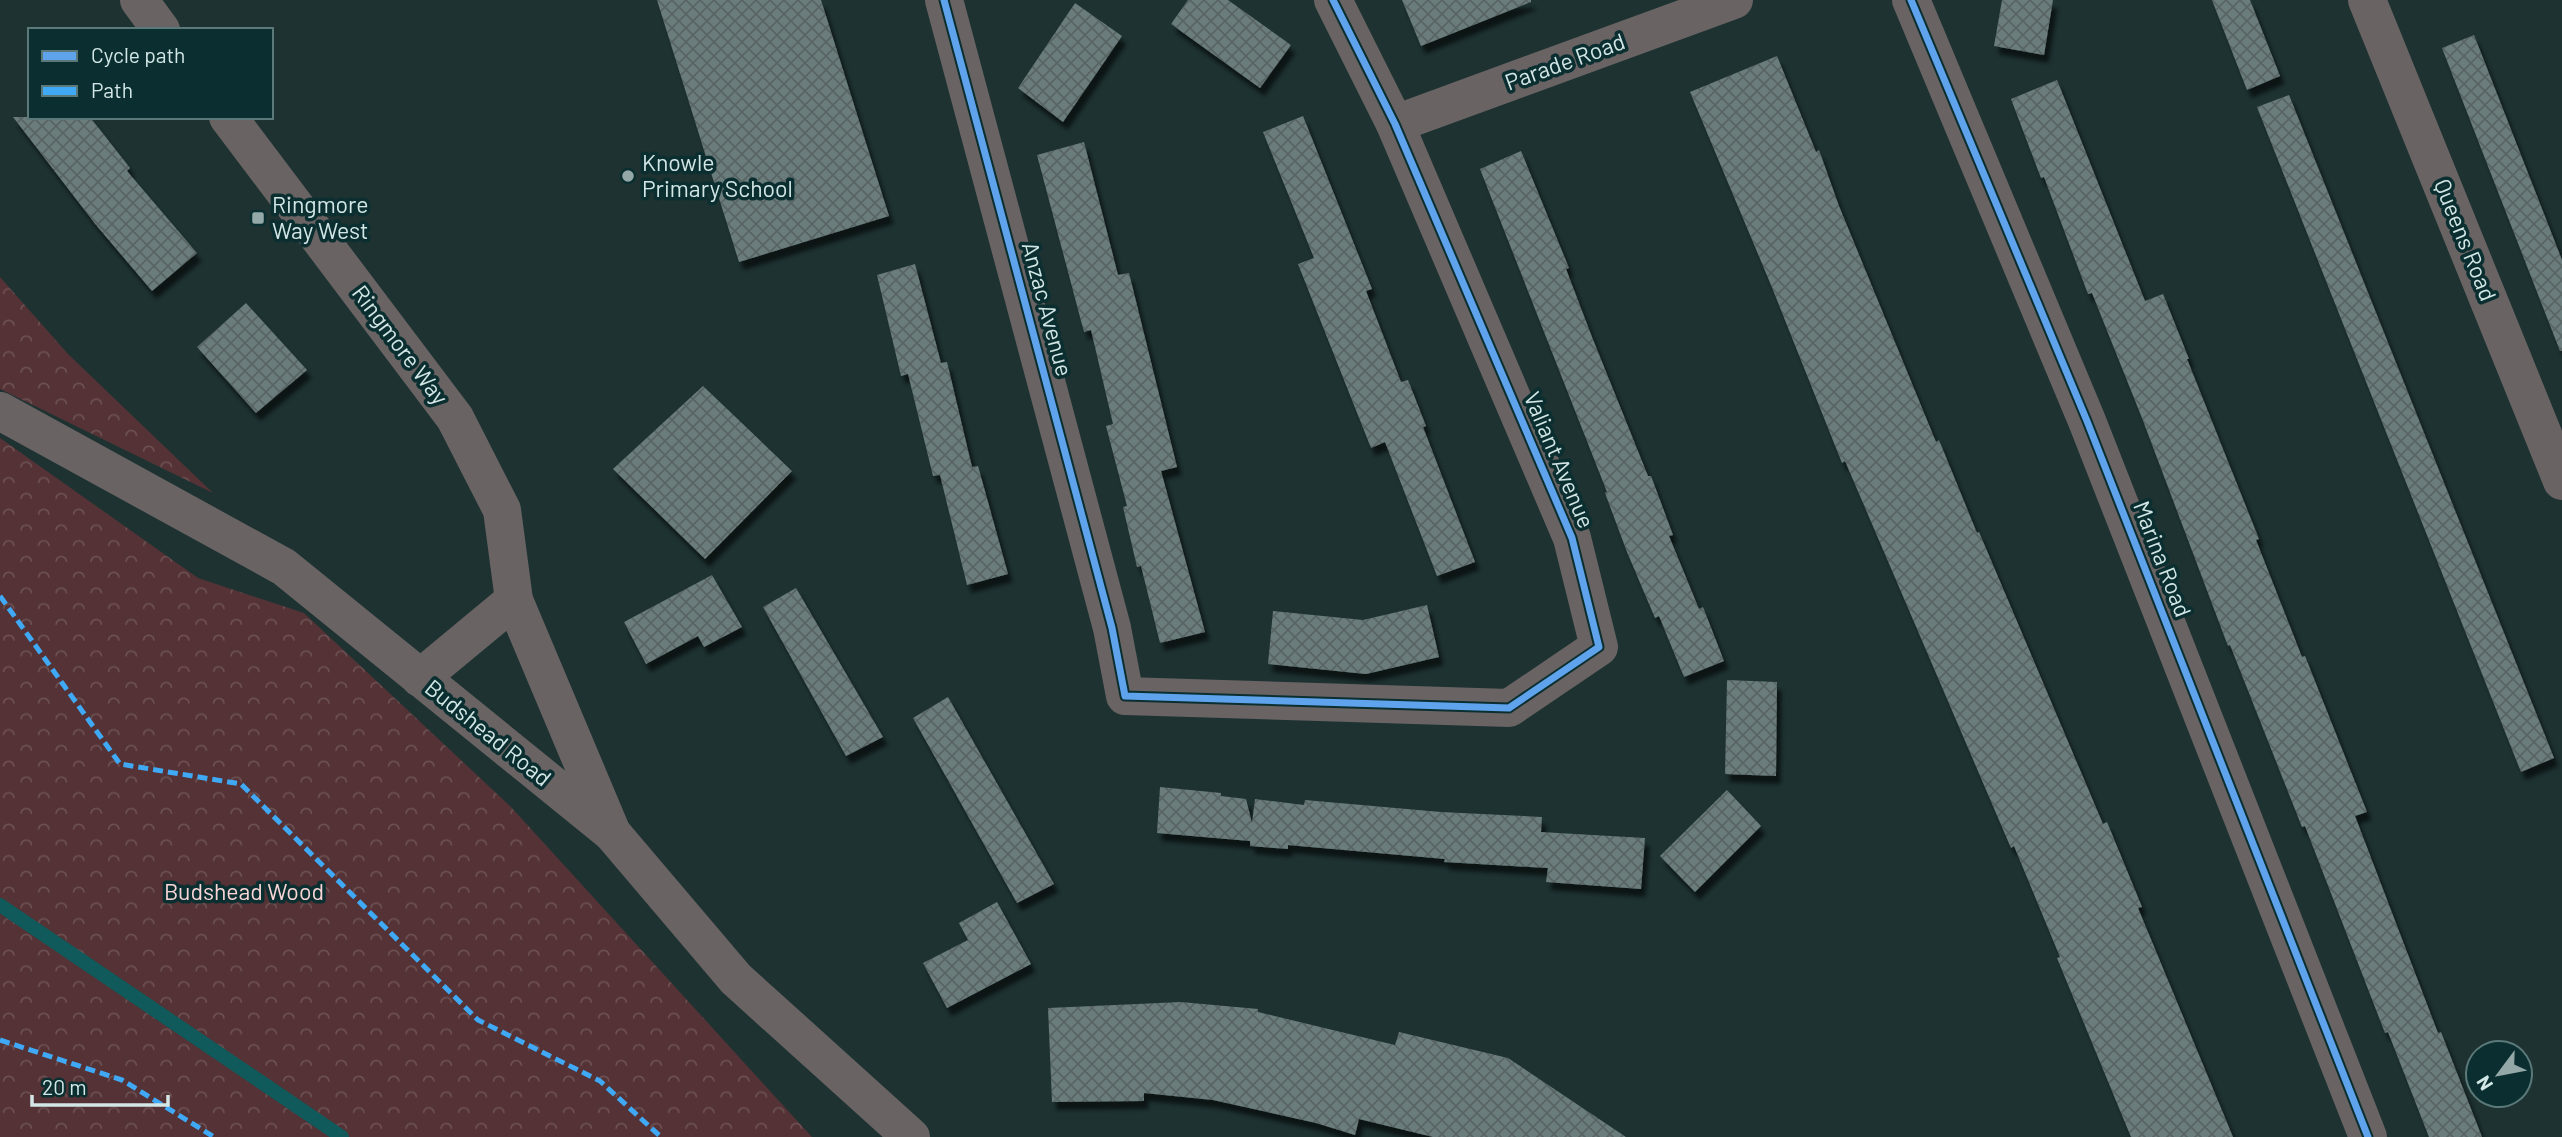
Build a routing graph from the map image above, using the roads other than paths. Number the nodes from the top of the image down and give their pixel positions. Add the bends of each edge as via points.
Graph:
1 (139, 0) edge
2 (944, 0) edge
3 (1333, 0) edge
4 (1734, 0) edge
5 (1910, 0) edge
6 (2367, 0) edge
7 (160, 28) edge
8 (230, 119) edge
9 (1395, 124) junction
10 (0, 411) edge
11 (2562, 481) edge
12 (514, 600) junction
13 (1112, 628) joint
14 (420, 678) junction
15 (612, 833) junction
16 (911, 1137) edge
17 (2368, 1137) edge

1 - 7 street
2 - 13 street, Anzac Avenue
3 - 9 street
4 - 9 street, Parade Road
5 - 17 street, Marina Road via 2087,421
6 - 11 street, Queens Road
8 - 12 street, Ringmore Way via 456,418 502,510
9 - 13 street, Valiant Avenue via 1572,538 1599,647 1509,708 1138,696 1125,695
10 - 14 street, Budshead Road via 285,568
12 - 14 street
12 - 15 street, Ringmore Way
14 - 15 street, Budshead Road
15 - 16 street, Budshead Road via 736,979

